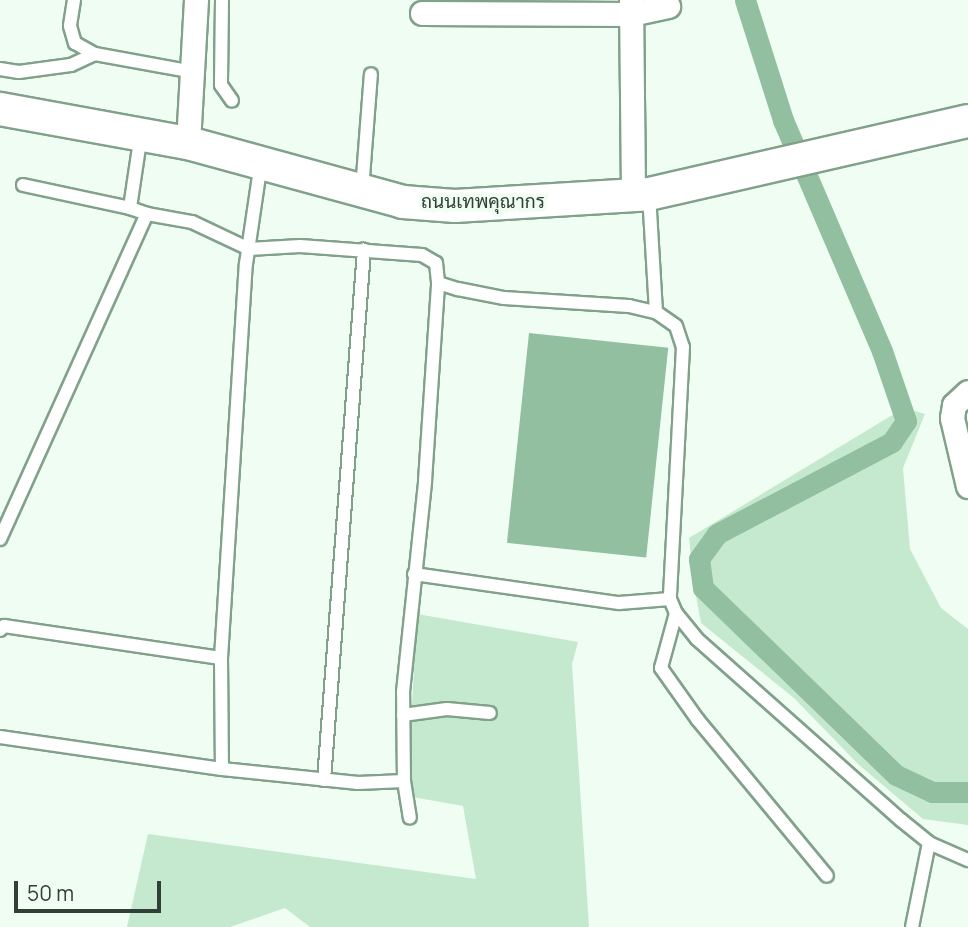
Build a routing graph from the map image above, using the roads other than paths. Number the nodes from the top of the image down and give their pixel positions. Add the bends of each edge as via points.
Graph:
1 (74, 0) edge
2 (197, 0) edge
3 (222, 0) edge
4 (667, 6) dead end
5 (631, 7) edge
6 (422, 13) dead end
7 (95, 54) junction
8 (0, 69) edge
9 (194, 72) junction
10 (370, 74) dead end
11 (232, 101) dead end
12 (0, 109) edge
13 (968, 121) edge
14 (141, 134) junction
15 (188, 143) junction
16 (261, 162) junction
17 (23, 185) dead end
18 (362, 191) junction
19 (641, 194) junction
20 (130, 208) junction
21 (146, 214) junction
22 (249, 249) junction
23 (364, 250) junction
24 (438, 283) junction
25 (656, 312) junction
26 (968, 392) edge
27 (968, 486) edge
28 (0, 538) edge
29 (414, 574) junction
30 (670, 599) junction
31 (676, 613) junction
32 (1, 627) edge
33 (221, 658) junction
34 (490, 713) dead end
35 (403, 715) junction
36 (0, 737) edge
37 (222, 769) junction
38 (324, 780) junction
39 (404, 781) junction
40 (410, 818) dead end
41 (929, 843) junction
42 (968, 860) edge
43 (827, 876) dead end
44 (912, 927) edge

1 - 7 lane via 70,26 75,43
2 - 9 street
3 - 11 lane via 221,85
4 - 5 street
5 - 6 street
5 - 19 street
7 - 8 lane via 71,65 19,72
7 - 9 lane
9 - 15 street
10 - 18 lane
12 - 14 main road, ถนนเทพคุณากร
13 - 19 main road, ถนนเทพคุณากร
14 - 15 main road, ถนนเทพคุณากร
14 - 20 lane
15 - 16 main road, ถนนเทพคุณากร
16 - 18 main road, ถนนเทพคุณากร
16 - 22 lane
17 - 20 lane
18 - 19 main road, ถนนเทพคุณากร via 403,202 455,206
19 - 25 lane
20 - 21 lane
21 - 22 lane via 192,222
21 - 28 lane
22 - 23 lane
22 - 33 lane
23 - 24 lane via 432,257
23 - 38 lane
24 - 25 lane via 480,295
24 - 29 lane
25 - 30 lane via 676,326 683,347
26 - 27 street via 954,405 952,418
29 - 30 lane via 620,603
29 - 35 lane
30 - 31 lane
31 - 41 lane via 697,639
31 - 43 lane via 661,668 698,720
32 - 33 lane
33 - 37 lane
34 - 35 lane via 447,709
35 - 39 lane
36 - 37 lane
37 - 38 lane
38 - 39 lane
39 - 40 lane
41 - 42 lane
41 - 44 lane

